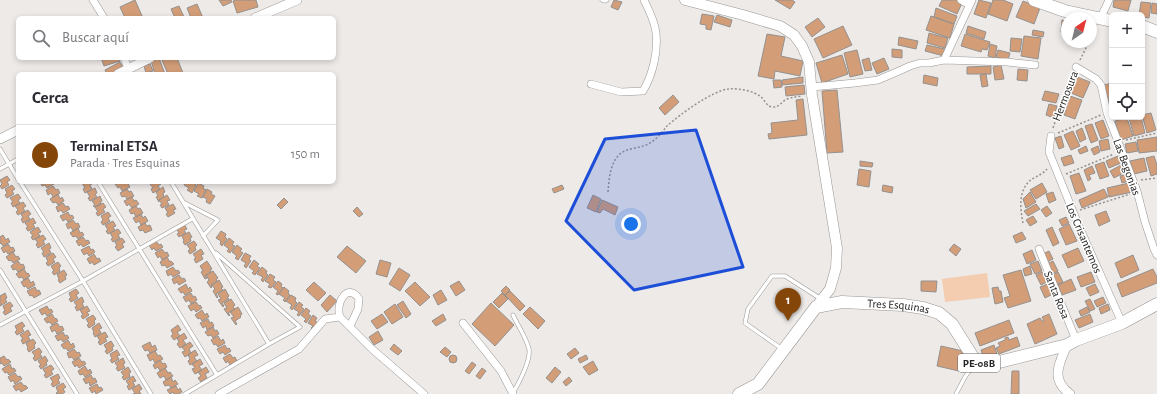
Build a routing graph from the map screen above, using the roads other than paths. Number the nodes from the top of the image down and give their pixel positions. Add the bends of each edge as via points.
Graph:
1 (93, 0) edge
2 (296, 0) edge
3 (602, 0) edge
4 (607, 0) edge
5 (644, 0) edge
6 (685, 0) edge
7 (961, 0) edge
8 (1034, 0) edge
9 (1109, 0) edge
10 (971, 3) edge
11 (103, 16) edge
12 (260, 16) edge
13 (1106, 20) edge
14 (1145, 27) edge
15 (1157, 32) edge
16 (125, 60) edge
17 (146, 60) edge
18 (944, 60) junction
19 (1035, 65) dead end
20 (1076, 67) road end
21 (128, 68) junction
22 (121, 72) edge
23 (591, 84) dead end
24 (812, 91) junction
25 (16, 131) edge
26 (1051, 136) road end
27 (0, 139) edge
28 (0, 149) edge
29 (1049, 152) joint
30 (16, 160) edge
31 (8, 164) junction
32 (0, 169) edge
33 (16, 176) edge
34 (21, 184) edge
35 (99, 184) edge
36 (172, 184) edge
37 (182, 201) junction
38 (192, 219) junction
39 (203, 236) junction
40 (1039, 249) dead end
41 (139, 250) junction
42 (212, 250) junction
43 (1157, 255) edge
44 (0, 270) edge
45 (83, 281) junction
46 (819, 304) junction
47 (1157, 304) edge
48 (26, 311) junction
49 (513, 315) dead end
50 (340, 317) junction
51 (464, 323) dead end
52 (1122, 323) junction
53 (0, 325) edge
54 (350, 326) junction
55 (1072, 343) junction
56 (269, 344) junction
57 (783, 350) junction
58 (976, 362) junction
59 (217, 375) junction
60 (513, 393) edge
61 (77, 394) edge
62 (151, 394) edge
63 (185, 394) edge
64 (219, 394) edge
65 (424, 394) edge
66 (739, 394) edge
67 (956, 394) edge
68 (1070, 394) edge

1 - 11 street
2 - 12 street
3 - 4 lane
5 - 23 street via 656,32 656,53 650,80 643,90 621,92
6 - 24 main road via 780,26 794,35 809,62
7 - 10 street
8 - 13 highway via 1065,11
9 - 13 street
10 - 18 street
14 - 15 highway
16 - 21 street
17 - 21 street
18 - 19 street
18 - 24 street via 910,66 878,80
20 - 43 street, Las Begonias via 1096,78 1101,85 1107,113 1137,191
21 - 22 street
24 - 46 main road via 836,248 836,268 830,289
25 - 27 street
26 - 29 street, Hermosura
28 - 31 lane
29 - 52 street, Los Crisantemos
30 - 31 lane
31 - 32 lane
31 - 33 lane
34 - 45 lane
35 - 41 lane
36 - 37 lane
37 - 38 lane
37 - 39 lane via 218,220
38 - 39 lane
38 - 41 lane
39 - 42 lane
40 - 55 street, Santa Rosa
41 - 45 lane
41 - 59 lane
42 - 56 lane
42 - 56 lane via 300,327
44 - 48 lane
45 - 48 lane
45 - 62 lane
46 - 57 highway
46 - 57 lane via 785,276 772,276 763,287 748,309 746,323
46 - 58 highway, Tres Esquinas / PE-08B via 842,302 923,308 939,314 952,324
47 - 52 highway, PE-08B
48 - 53 lane
48 - 61 lane
49 - 60 lane via 529,350 528,361
50 - 54 street
50 - 54 street via 339,306 342,298 347,294 355,294 359,299 358,308
50 - 64 street via 325,319 299,349
51 - 60 street via 501,371
52 - 55 highway, PE-08B
54 - 65 street via 372,349
55 - 58 highway, PE-08B via 987,365
55 - 68 street via 1059,364 1058,375 1060,384
56 - 59 lane
57 - 66 highway via 758,384
58 - 67 lane
59 - 63 lane

